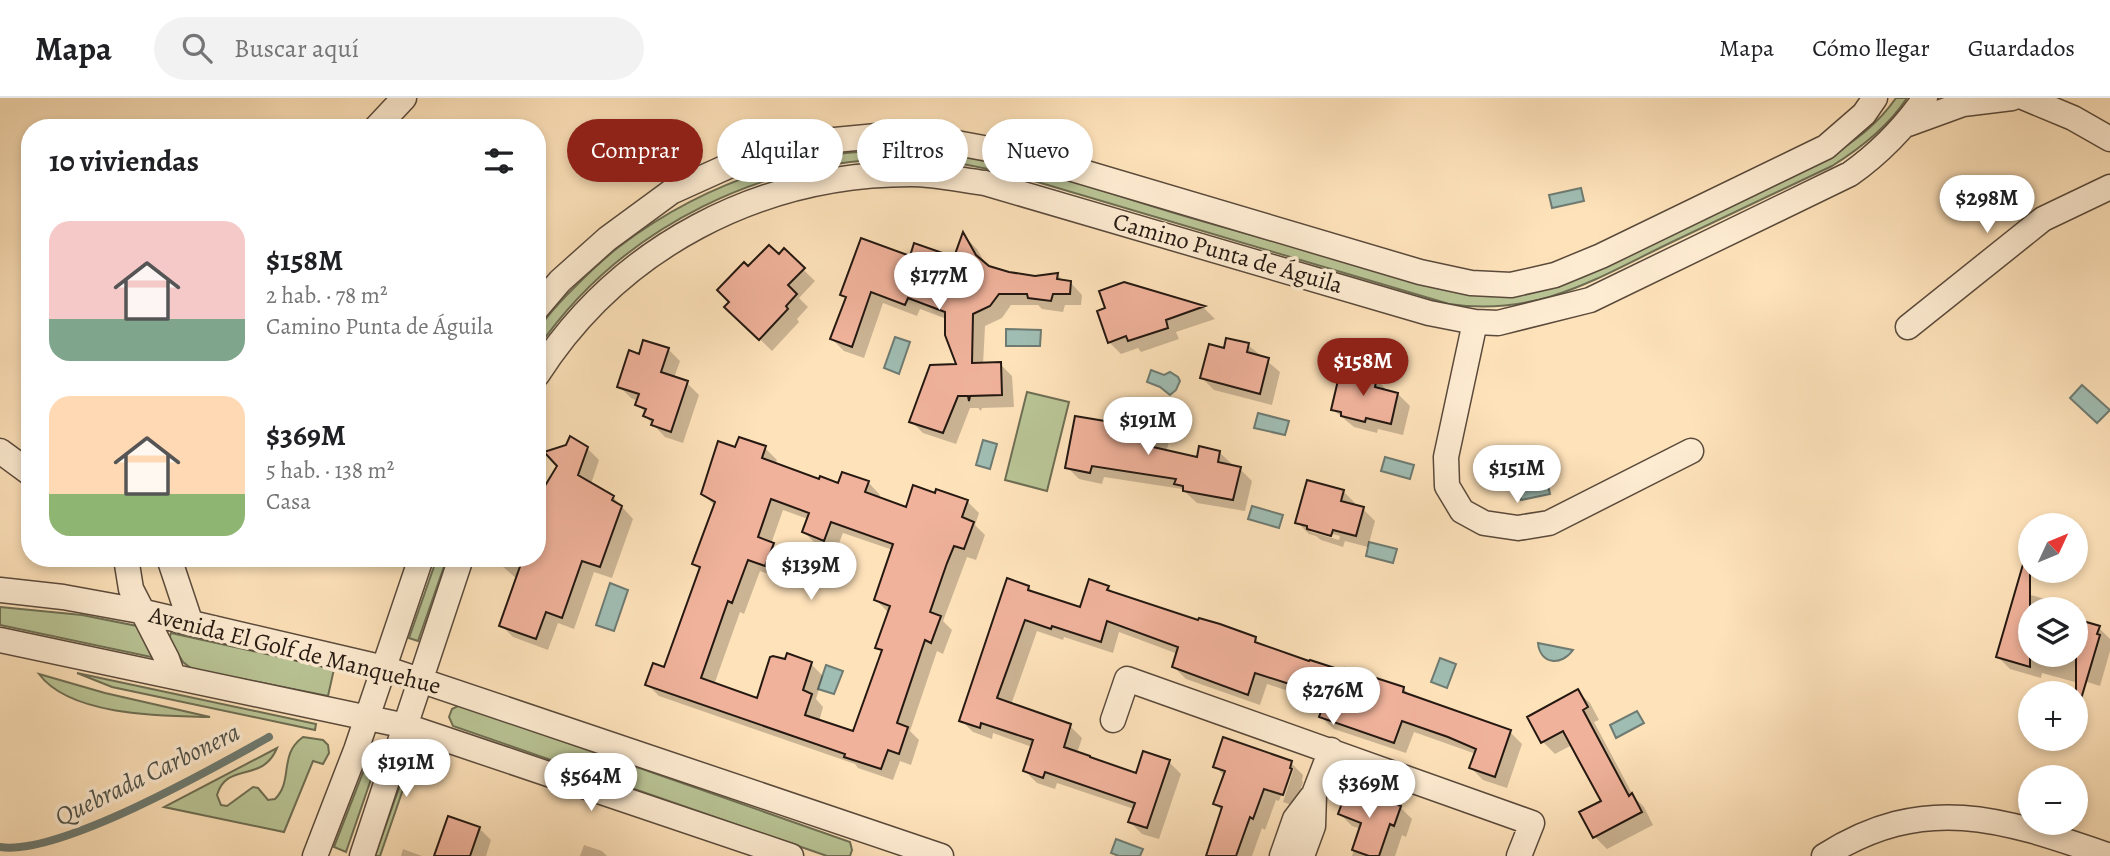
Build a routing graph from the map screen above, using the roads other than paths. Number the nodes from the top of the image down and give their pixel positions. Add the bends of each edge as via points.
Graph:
1 (404, 98) edge
2 (1875, 98) edge
3 (1925, 98) edge
4 (2012, 98) edge
5 (2025, 98) edge
6 (384, 119) edge
7 (1907, 124) junction
8 (2110, 139) edge
9 (2110, 187) edge
10 (546, 297) edge
11 (1475, 322) junction
12 (1908, 327) dead end
13 (546, 361) edge
14 (1691, 451) dead end
15 (0, 452) edge
16 (21, 467) edge
17 (127, 567) edge
18 (172, 567) edge
19 (418, 567) edge
20 (458, 567) edge
21 (0, 590) edge
22 (140, 611) junction
23 (190, 621) junction
24 (0, 640) edge
25 (384, 668) junction
26 (173, 676) junction
27 (421, 680) junction
28 (367, 717) junction
29 (1113, 720) dead end
30 (406, 726) junction
31 (1331, 750) junction
32 (1314, 794) junction
33 (888, 847) edge
34 (315, 856) edge
35 (362, 856) edge
36 (791, 856) edge
37 (941, 856) edge
38 (1282, 856) edge
39 (1302, 856) edge
40 (1519, 856) edge
41 (1824, 856) edge
42 (2110, 856) edge

1 - 6 street
2 - 10 street, Camino Punta de Águila via 1864,114 1826,147 1601,256 1555,275 1511,285 1471,283 1420,272 1032,157 951,142 877,136 803,143 733,164 671,192 607,239
3 - 7 street, Camino Punta de Águila
4 - 7 street via 1963,104
5 - 8 street
7 - 11 street, Camino Punta de Águila via 1850,174 1590,300 1517,320
9 - 12 street via 2043,219
11 - 13 street, Camino Punta de Águila via 1429,313 985,183 913,174 854,177 782,192 709,219 642,260 597,299
11 - 14 street via 1446,457 1447,486 1462,511 1484,523 1518,528 1549,523
15 - 16 street
17 - 22 street
18 - 23 street
19 - 25 street
20 - 27 street
21 - 22 street, Avenida El Golf de Manquehue
22 - 23 street, Avenida El Golf de Manquehue
22 - 26 street
23 - 25 street, Avenida El Golf de Manquehue
24 - 26 street, Avenida El Golf de Manquehue
25 - 27 street, Avenida El Golf de Manquehue
25 - 28 street
26 - 28 street, Avenida El Golf de Manquehue
27 - 30 street
27 - 33 street, Avenida El Golf de Manquehue
28 - 30 street, Avenida El Golf de Manquehue
28 - 34 street
29 - 31 street via 1127,678
30 - 35 street
30 - 36 street, Avenida El Golf de Manquehue
31 - 32 street
31 - 40 street via 1532,823
32 - 38 street via 1295,819
32 - 39 street via 1313,826
33 - 37 street, Avenida El Golf de Manquehue
41 - 42 street via 1883,827 1952,816 2031,828

